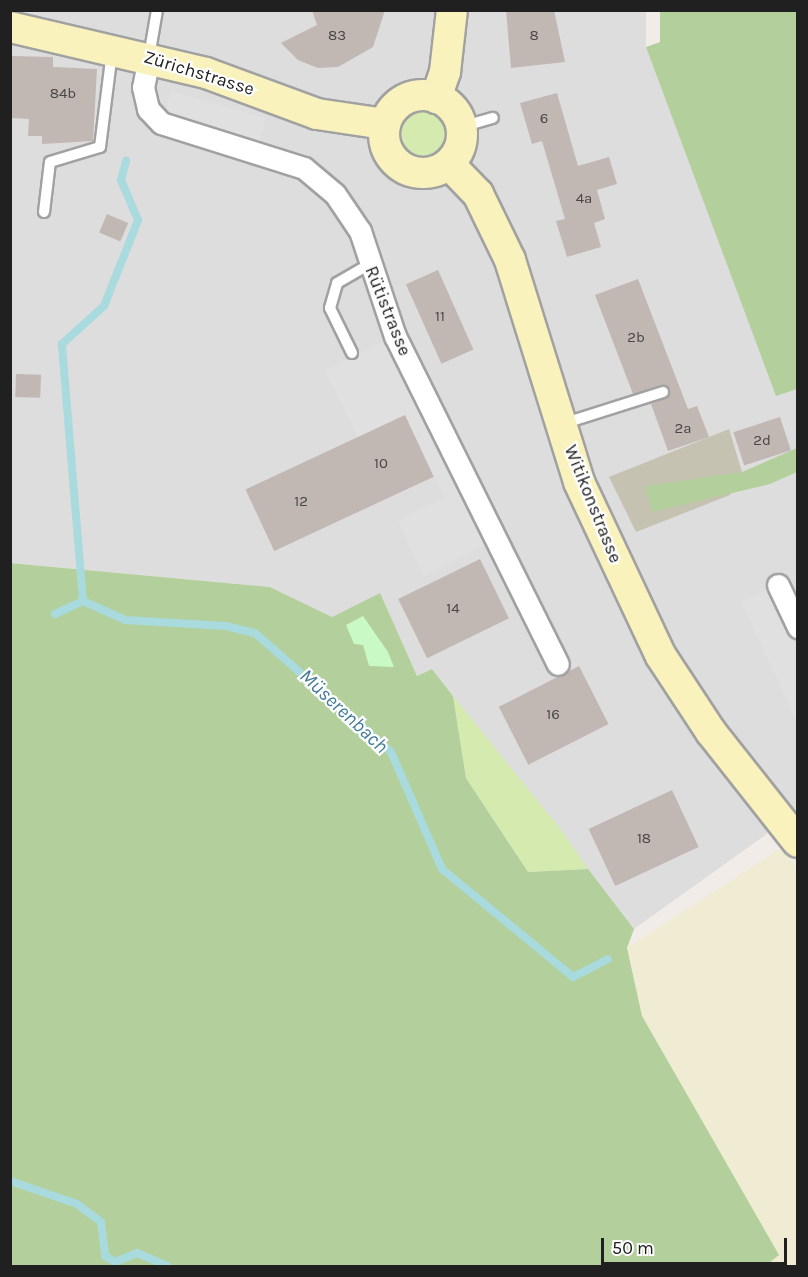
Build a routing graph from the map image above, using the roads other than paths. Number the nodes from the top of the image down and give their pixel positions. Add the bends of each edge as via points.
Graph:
1 (157, 10) edge
2 (452, 10) edge
3 (10, 27) edge
4 (113, 49) junction
5 (149, 57) junction
6 (436, 98) junction
7 (493, 118) dead end
8 (385, 124) junction
9 (461, 127) junction
10 (449, 164) junction
11 (44, 212) dead end
12 (368, 265) junction
13 (352, 353) dead end
14 (663, 392) dead end
15 (561, 424) junction
16 (778, 585) dead end
17 (798, 627) edge
18 (558, 663) dead end
19 (790, 833) edge

1 - 5 lane
2 - 6 main road via 445,72
3 - 4 main road, Zürichstrasse
4 - 5 main road, Zürichstrasse
4 - 11 lane via 100,147 50,162
5 - 8 main road, Zürichstrasse via 240,83 317,114
5 - 12 street, Rütistrasse via 143,87 148,109 161,123 304,168 335,194 360,231
6 - 8 main road via 405,99
6 - 9 main road via 453,109
7 - 9 lane
8 - 10 main road via 386,149 402,168 426,174
9 - 10 main road via 460,147
10 - 15 main road, Witikonstrasse via 478,194 510,260
12 - 13 lane via 337,283 330,308
12 - 18 street, Rütistrasse via 395,336
14 - 15 lane
15 - 19 main road, Witikonstrasse via 579,482 661,656 711,732
16 - 17 street

